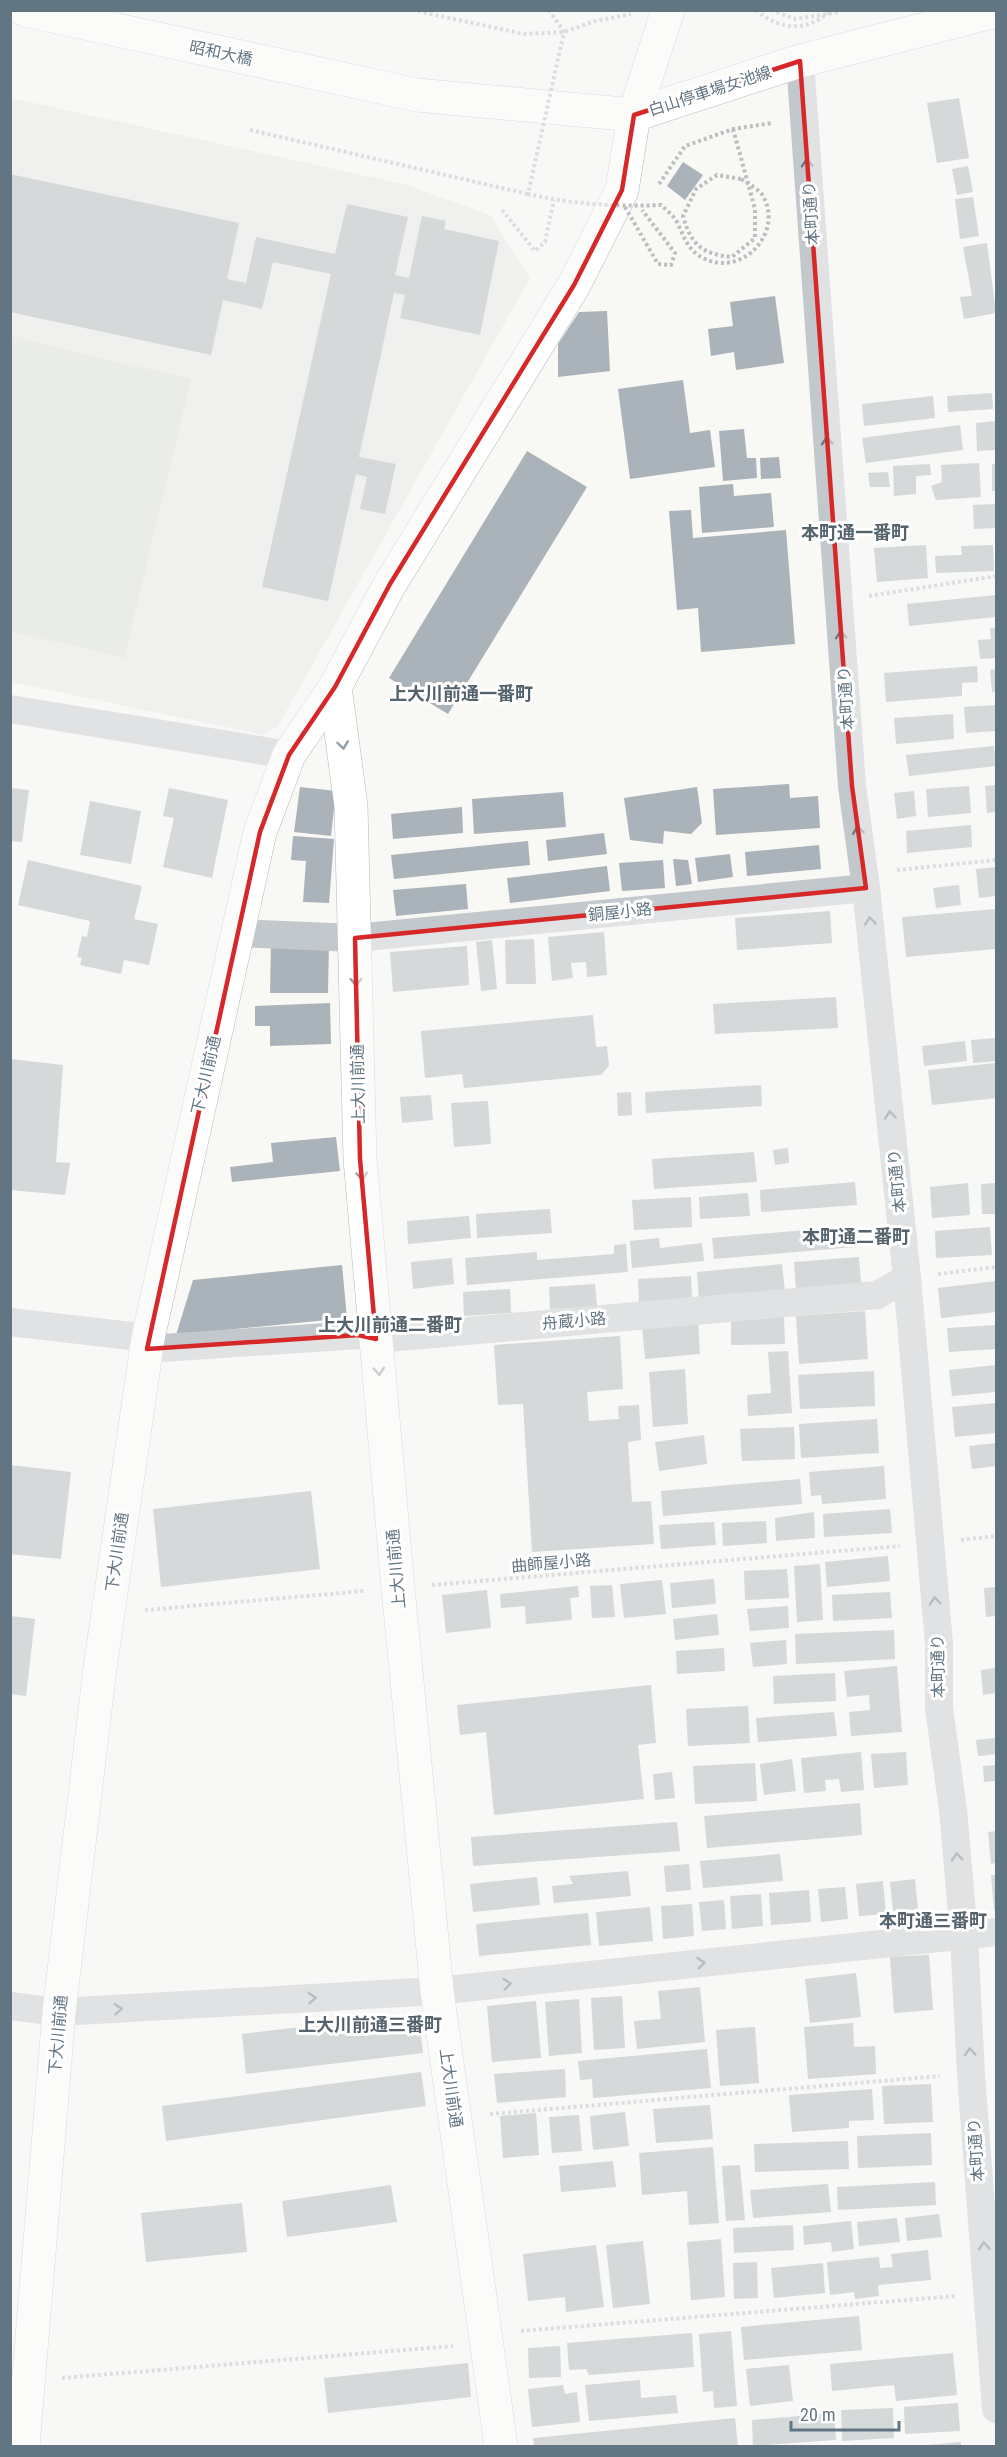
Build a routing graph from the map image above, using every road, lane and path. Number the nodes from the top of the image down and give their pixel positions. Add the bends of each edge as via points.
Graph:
1 (25, 10) edge
2 (412, 10) edge
3 (549, 10) edge
4 (756, 10) edge
5 (771, 10) edge
6 (832, 10) edge
7 (849, 10) edge
8 (996, 11) edge
9 (652, 12) edge
10 (564, 33) junction
11 (800, 61) junction
12 (417, 94) joint
13 (634, 115) junction
14 (733, 129) dead end
15 (250, 130) dead end
16 (528, 194) junction
17 (554, 200) junction
18 (625, 207) junction
19 (502, 210) dead end
20 (642, 210) dead end
21 (996, 576) edge
22 (839, 601) junction
23 (335, 687) junction
24 (10, 709) edge
25 (289, 755) junction
26 (996, 860) edge
27 (866, 888) junction
28 (238, 933) junction
29 (355, 938) junction
30 (996, 1267) edge
31 (907, 1278) junction
32 (10, 1322) edge
33 (376, 1339) junction
34 (147, 1344) junction
35 (996, 1536) edge
36 (930, 1543) junction
37 (398, 1588) junction
38 (108, 1613) junction
39 (996, 1932) edge
40 (964, 1935) junction
41 (437, 1991) junction
42 (10, 2006) edge
43 (59, 2012) junction
44 (970, 2074) junction
45 (455, 2116) junction
46 (996, 2409) edge
47 (23, 2446) edge
48 (501, 2446) edge

1 - 12 street, 昭和大橋
2 - 10 path via 524,34
3 - 10 path, bridge
4 - 6 path, bridge via 786,27 812,24
5 - 7 path via 795,19
8 - 11 street, 白山停車場女池線
9 - 10 path via 595,21
9 - 13 street, 下大川前通
10 - 16 path, bridge
11 - 13 street, 白山停車場女池線
22 -> 11 street, 本町通り
12 - 13 street, 白山停車場女池線
13 - 23 street, 下大川前通 via 622,190 574,285 390,584
14 - 18 path, bridge via 740,152 743,164 746,175 749,186 755,209 755,238 732,257 719,256 699,247 688,236 683,216 696,189 717,175 741,179 748,184 755,189 762,195 769,219 760,247 741,259 723,263 703,258 686,244 675,219 661,205
15 - 16 path
16 - 17 path, bridge
17 - 18 path, bridge
17 - 19 path via 545,242 535,251
18 - 20 path, bridge via 658,264 671,265 675,253
21 - 22 path
27 -> 22 street, 本町通り via 852,786
23 - 25 street, 下大川前通
23 -> 29 street, 上大川前通 via 351,806
24 - 25 street
25 - 28 street, 下大川前通 via 261,831
26 - 27 path via 888,871
27 - 29 street, 銅屋小路
31 -> 27 street, 本町通り
28 - 29 street, 銅屋小路
28 - 34 street, 下大川前通
29 -> 33 street, 上大川前通 via 360,1159
30 - 31 path
31 - 33 street, 舟蔵小路 via 877,1295
31 - 36 street, 本町通り
32 - 34 street, 舟蔵小路
33 - 34 street, 舟蔵小路 via 358,1335
33 -> 37 street, 上大川前通
34 - 38 street, 下大川前通
35 - 36 path, 曲師屋小路
36 - 37 path, 曲師屋小路
40 -> 36 street, 本町通り via 939,1708 939,1643
37 - 38 path, 曲師屋小路
37 - 41 street, 上大川前通
38 - 43 street, 下大川前通
39 - 40 street
41 -> 40 street
44 -> 40 street, 本町通り
43 -> 41 street
41 - 45 street, 上大川前通
42 - 43 street
43 - 47 street, 下大川前通
44 - 45 path
46 -> 44 street, 本町通り
45 - 48 street, 上大川前通

